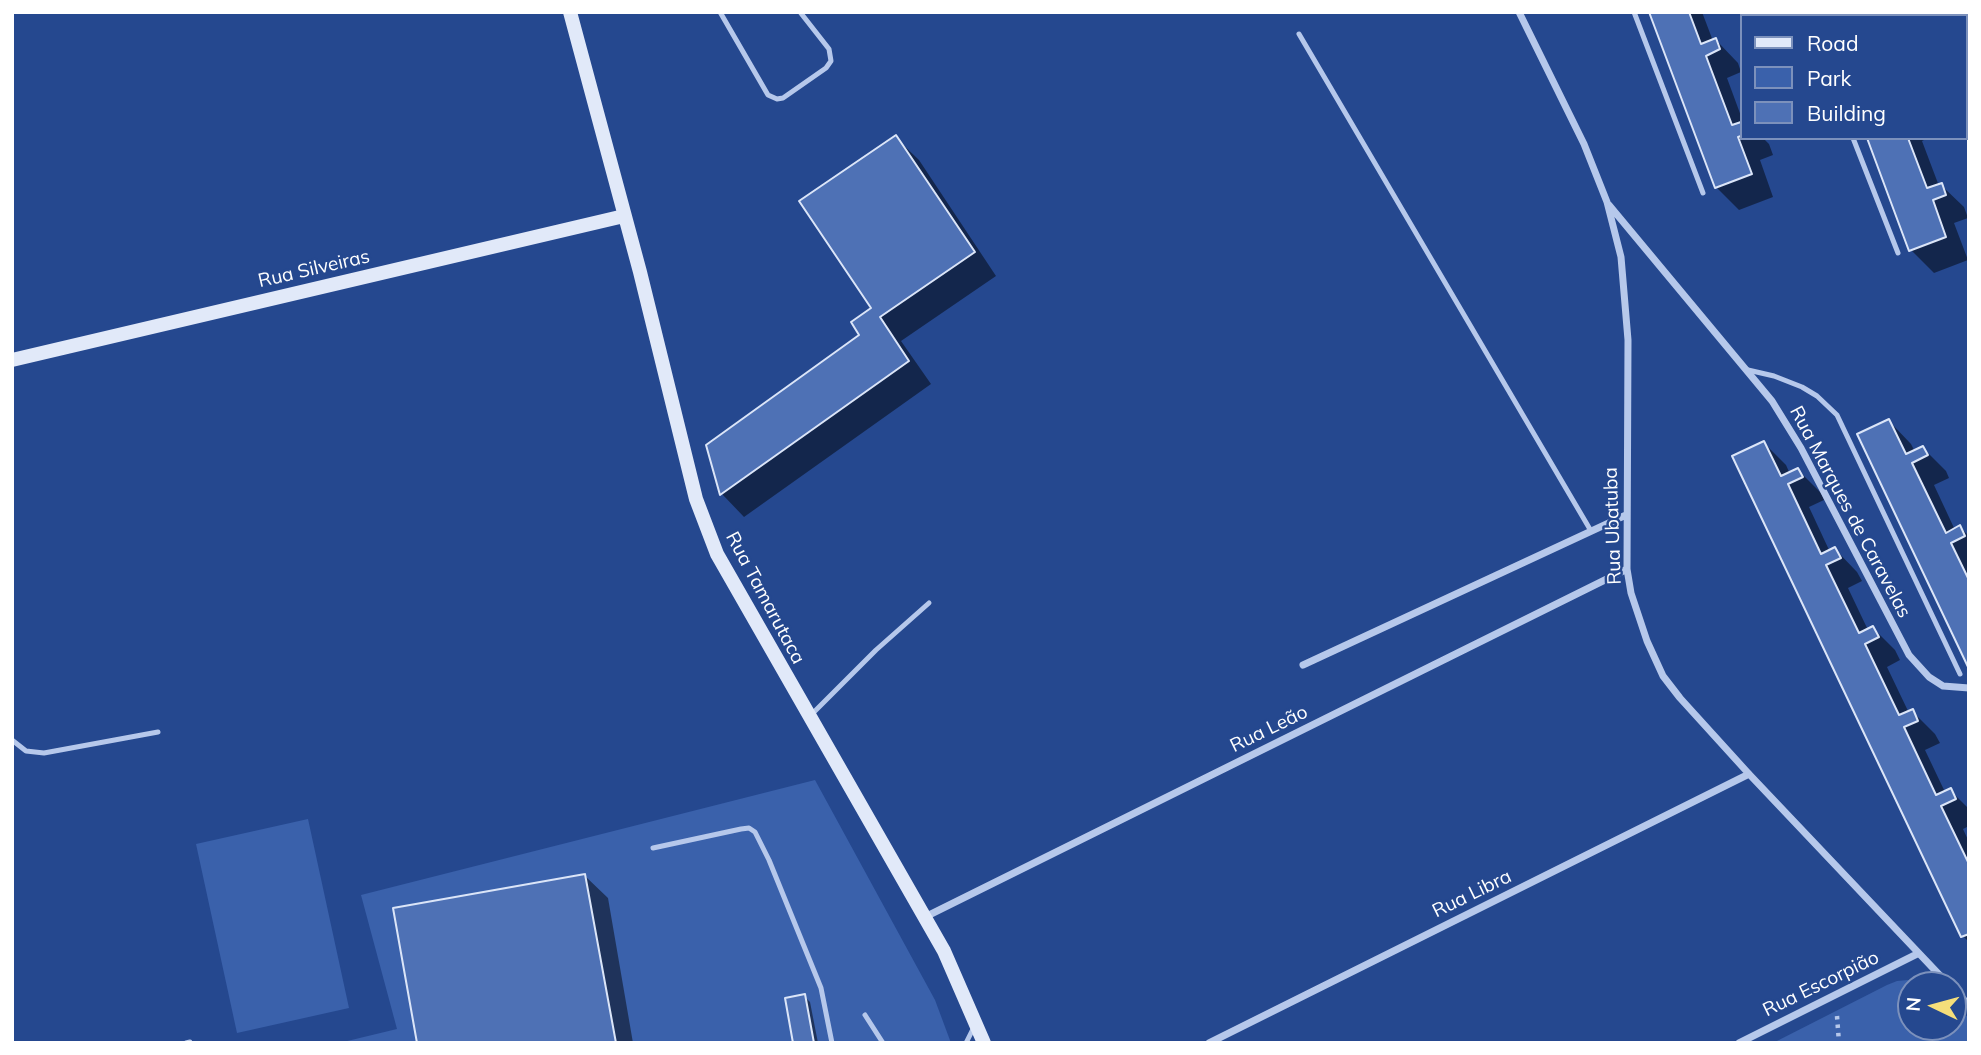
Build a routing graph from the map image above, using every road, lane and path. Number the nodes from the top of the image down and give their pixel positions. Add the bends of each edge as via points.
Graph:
1 (570, 12) edge
2 (720, 12) edge
3 (800, 12) edge
4 (1519, 12) edge
5 (1634, 12) edge
6 (1298, 34) dead end
7 (1854, 140) edge
8 (1703, 193) dead end
9 (1607, 202) junction
10 (624, 216) junction
11 (1898, 253) dead end
12 (12, 360) edge
13 (1748, 370) junction
14 (1626, 515) junction
15 (1591, 531) junction
16 (1628, 569) junction
17 (929, 603) dead end
18 (1303, 665) dead end
19 (1961, 674) dead end
20 (1968, 689) edge
21 (809, 717) junction
22 (158, 732) dead end
23 (12, 740) edge
24 (1749, 774) junction
25 (653, 848) dead end
26 (925, 917) junction
27 (1917, 954) junction
28 (1935, 971) edge
29 (1835, 995) junction
30 (865, 1015) dead end
31 (976, 1021) junction
32 (832, 1043) edge
33 (883, 1043) edge
34 (966, 1043) edge
35 (985, 1043) edge
36 (1209, 1043) edge
37 (1739, 1043) edge
38 (1839, 1043) edge

1 - 10 street, Rua Tamarutaca
2 - 3 lane via 768,95 778,99 831,61 829,49
4 - 9 street, Rua Ubatuba via 1584,144
5 - 8 lane
6 - 15 lane
7 - 11 lane
9 - 13 street, Rua Marques de Caravelas
9 - 14 street, Rua Ubatuba via 1626,297
10 - 12 street, Rua Silveiras
10 - 21 street, Rua Tamarutaca via 706,528 729,579
13 - 19 lane via 1802,387 1836,415
13 - 20 street, Rua Marques de Caravelas via 1801,448 1909,655 1943,686
14 - 15 street
14 - 16 street, Rua Ubatuba
15 - 18 street
16 - 24 street, Rua Ubatuba via 1643,632 1664,676
16 - 26 street, Rua Leão
17 - 21 lane
21 - 26 street, Rua Tamarutaca
22 - 23 lane via 44,753 26,751
24 - 27 street, Rua Ubatuba
24 - 36 street, Rua Libra
25 - 32 lane via 741,829 755,832 821,988
26 - 31 street, Rua Tamarutaca
27 - 28 street, Rua Ubatuba
27 - 29 street, Rua Escorpião
29 - 37 street, Rua Escorpião
29 - 38 path
30 - 33 lane
31 - 34 lane
31 - 35 street, Rua Tamarutaca

